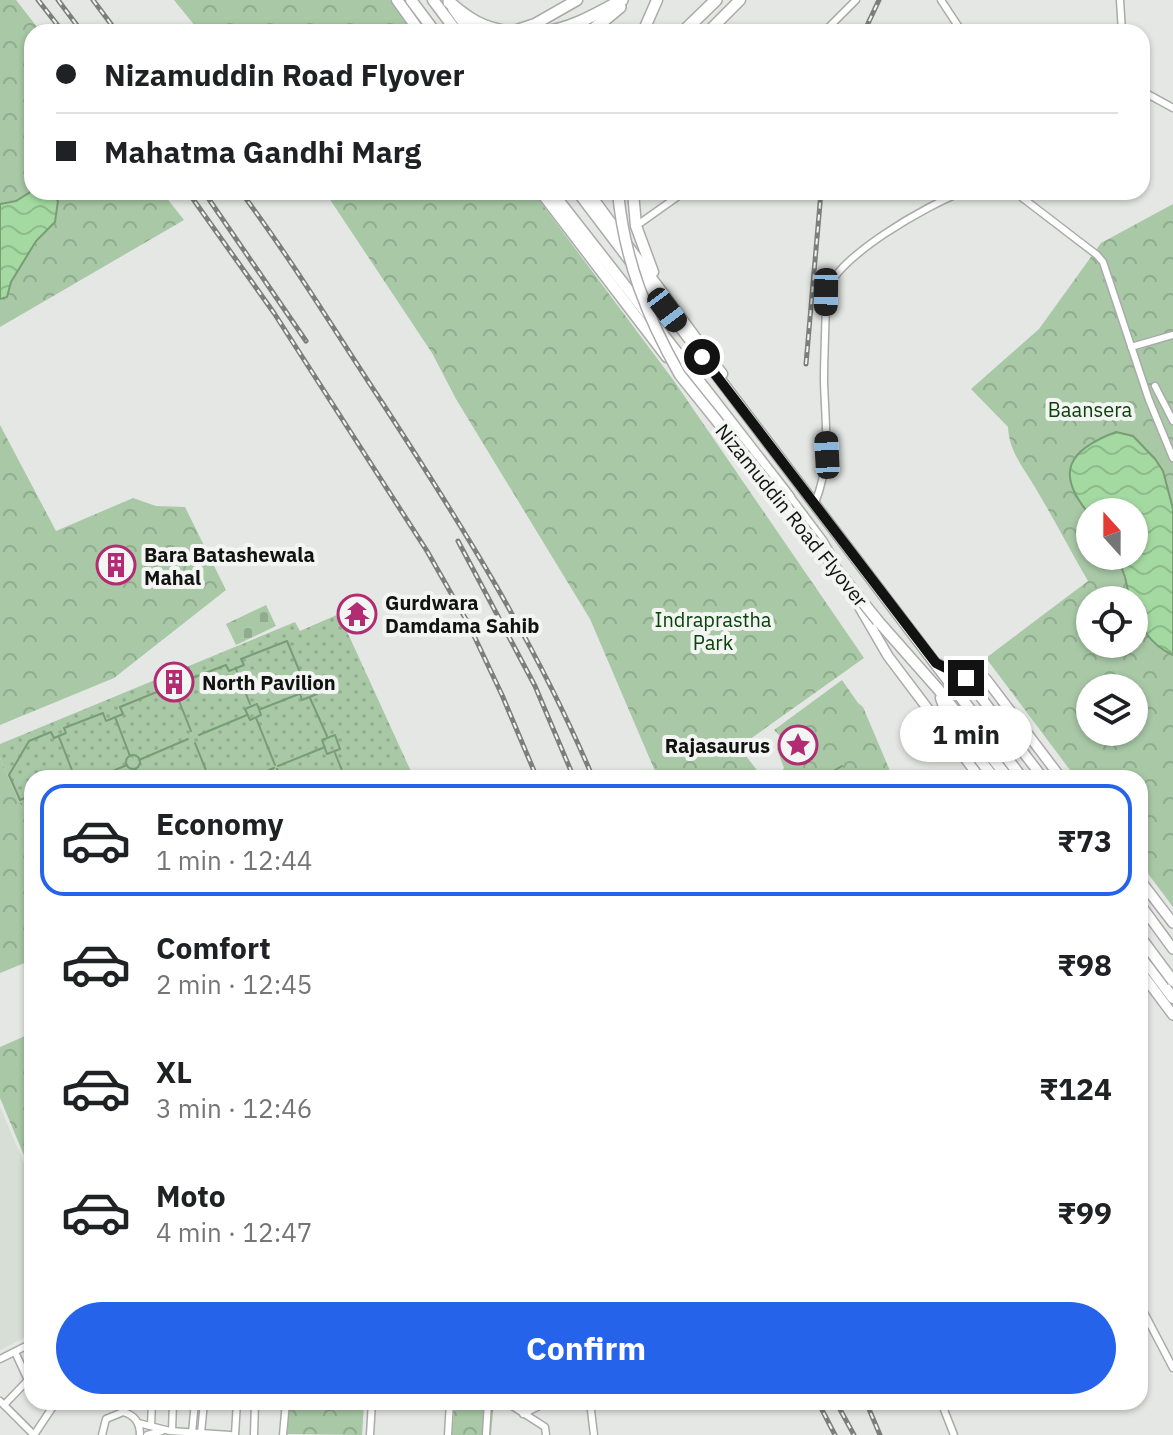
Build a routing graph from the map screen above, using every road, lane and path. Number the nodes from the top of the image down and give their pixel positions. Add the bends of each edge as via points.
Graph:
1 (397, 0) edge
2 (411, 0) edge
3 (433, 0) edge
4 (577, 0) edge
5 (622, 0) edge
6 (628, 0) edge
7 (657, 0) edge
8 (716, 0) edge
9 (740, 0) edge
10 (856, 0) edge
11 (941, 0) edge
12 (1120, 0) edge
13 (448, 1) edge
14 (414, 24) edge
15 (429, 24) edge
16 (457, 24) edge
17 (460, 24) edge
18 (478, 24) edge
19 (535, 24) edge
20 (571, 24) edge
21 (600, 24) edge
22 (646, 24) edge
23 (691, 24) edge
24 (716, 24) edge
25 (832, 24) edge
26 (957, 24) edge
27 (1122, 24) edge
28 (1150, 95) edge
29 (1173, 108) edge
30 (547, 200) edge
31 (558, 200) edge
32 (584, 200) edge
33 (594, 200) edge
34 (619, 200) edge
35 (634, 200) edge
36 (673, 200) edge
37 (942, 200) edge
38 (1024, 200) edge
39 (636, 226) junction
40 (658, 285) junction
41 (1173, 335) edge
42 (1131, 347) junction
43 (680, 375) junction
44 (1155, 386) dead end
45 (1173, 421) edge
46 (753, 424) junction
47 (1173, 458) edge
48 (789, 497) joint
49 (815, 503) junction
50 (936, 663) junction
51 (962, 675) junction
52 (938, 689) junction
53 (990, 745) junction
54 (974, 770) edge
55 (988, 770) edge
56 (1004, 770) edge
57 (1014, 770) edge
58 (1037, 770) edge
59 (1055, 770) edge
60 (1148, 890) edge
61 (1148, 915) edge
62 (1173, 923) edge
63 (1159, 930) junction
64 (1148, 936) edge
65 (1148, 944) edge
66 (1173, 949) edge
67 (1148, 950) edge
68 (1148, 965) edge
69 (1173, 981) edge
70 (1148, 982) edge
71 (1173, 998) edge
72 (1173, 1015) edge
73 (1148, 1320) edge
74 (24, 1347) edge
75 (15, 1352) junction
76 (0, 1359) edge
77 (1173, 1368) edge
78 (24, 1371) edge
79 (24, 1384) edge
80 (2, 1403) edge
81 (51, 1410) edge
82 (152, 1410) edge
83 (172, 1410) edge
84 (194, 1410) edge
85 (203, 1410) edge
86 (236, 1410) edge
87 (255, 1410) edge
88 (285, 1410) edge
89 (372, 1410) edge
90 (450, 1410) edge
91 (488, 1410) edge
92 (517, 1410) edge
93 (531, 1410) edge
94 (591, 1410) edge
95 (944, 1410) edge
96 (123, 1412) joint
97 (523, 1414) junction
98 (138, 1423) junction
99 (151, 1426) junction
100 (169, 1431) junction
101 (192, 1433) junction
102 (201, 1433) edge
103 (102, 1435) edge
104 (140, 1435) edge
105 (147, 1435) edge
106 (233, 1435) edge
107 (254, 1435) edge
108 (283, 1435) edge
109 (370, 1435) edge
110 (448, 1435) edge
111 (486, 1435) edge
112 (546, 1435) edge
113 (594, 1435) edge
114 (954, 1435) edge

1 - 14 highway
2 - 15 highway
3 - 16 highway
4 - 19 highway
5 - 20 highway
6 - 21 highway
7 - 22 highway
8 - 23 highway
9 - 24 highway
10 - 25 street
11 - 26 street
12 - 27 street
13 - 17 highway
13 - 18 highway
28 - 29 street
30 - 43 highway, bridge
31 - 48 highway
32 - 46 highway, Nizamuddin Road Flyover, bridge
33 - 40 highway
34 - 43 highway, bridge via 639,291
35 - 39 highway
36 - 39 street
37 - 49 street via 897,225 848,263 826,292 827,455
38 - 42 street via 1100,258
39 - 40 highway
40 - 46 highway
41 - 42 street
42 - 47 street
43 - 52 highway, Nizamuddin Road Flyover, bridge
44 - 45 street
46 - 49 highway
48 - 54 main road via 822,541 888,656
49 - 50 highway
50 - 51 main road
50 - 53 highway
51 - 58 main road
51 - 59 main road via 986,679
52 - 53 highway, Nizamuddin Road Flyover
52 - 55 highway via 949,720
53 - 56 highway
53 - 57 highway
60 - 62 main road
61 - 63 main road
63 - 64 street
63 - 65 street
63 - 66 main road
67 - 69 highway, bridge
68 - 71 highway
70 - 72 main road
73 - 77 street
74 - 75 street
75 - 76 street
75 - 78 street
79 - 80 street
80 - 81 street via 34,1435
82 - 99 street
83 - 100 street
84 - 101 street
85 - 102 street
86 - 106 street
87 - 107 street
88 - 108 street
89 - 109 street
90 - 110 street
91 - 111 street
92 - 97 street
93 - 97 street
94 - 113 street
95 - 114 street
96 - 98 street
96 - 103 street via 106,1419
97 - 112 street via 545,1427
98 - 99 street
98 - 104 street
99 - 100 street
100 - 101 street
100 - 105 street
101 - 102 street
102 - 106 street

